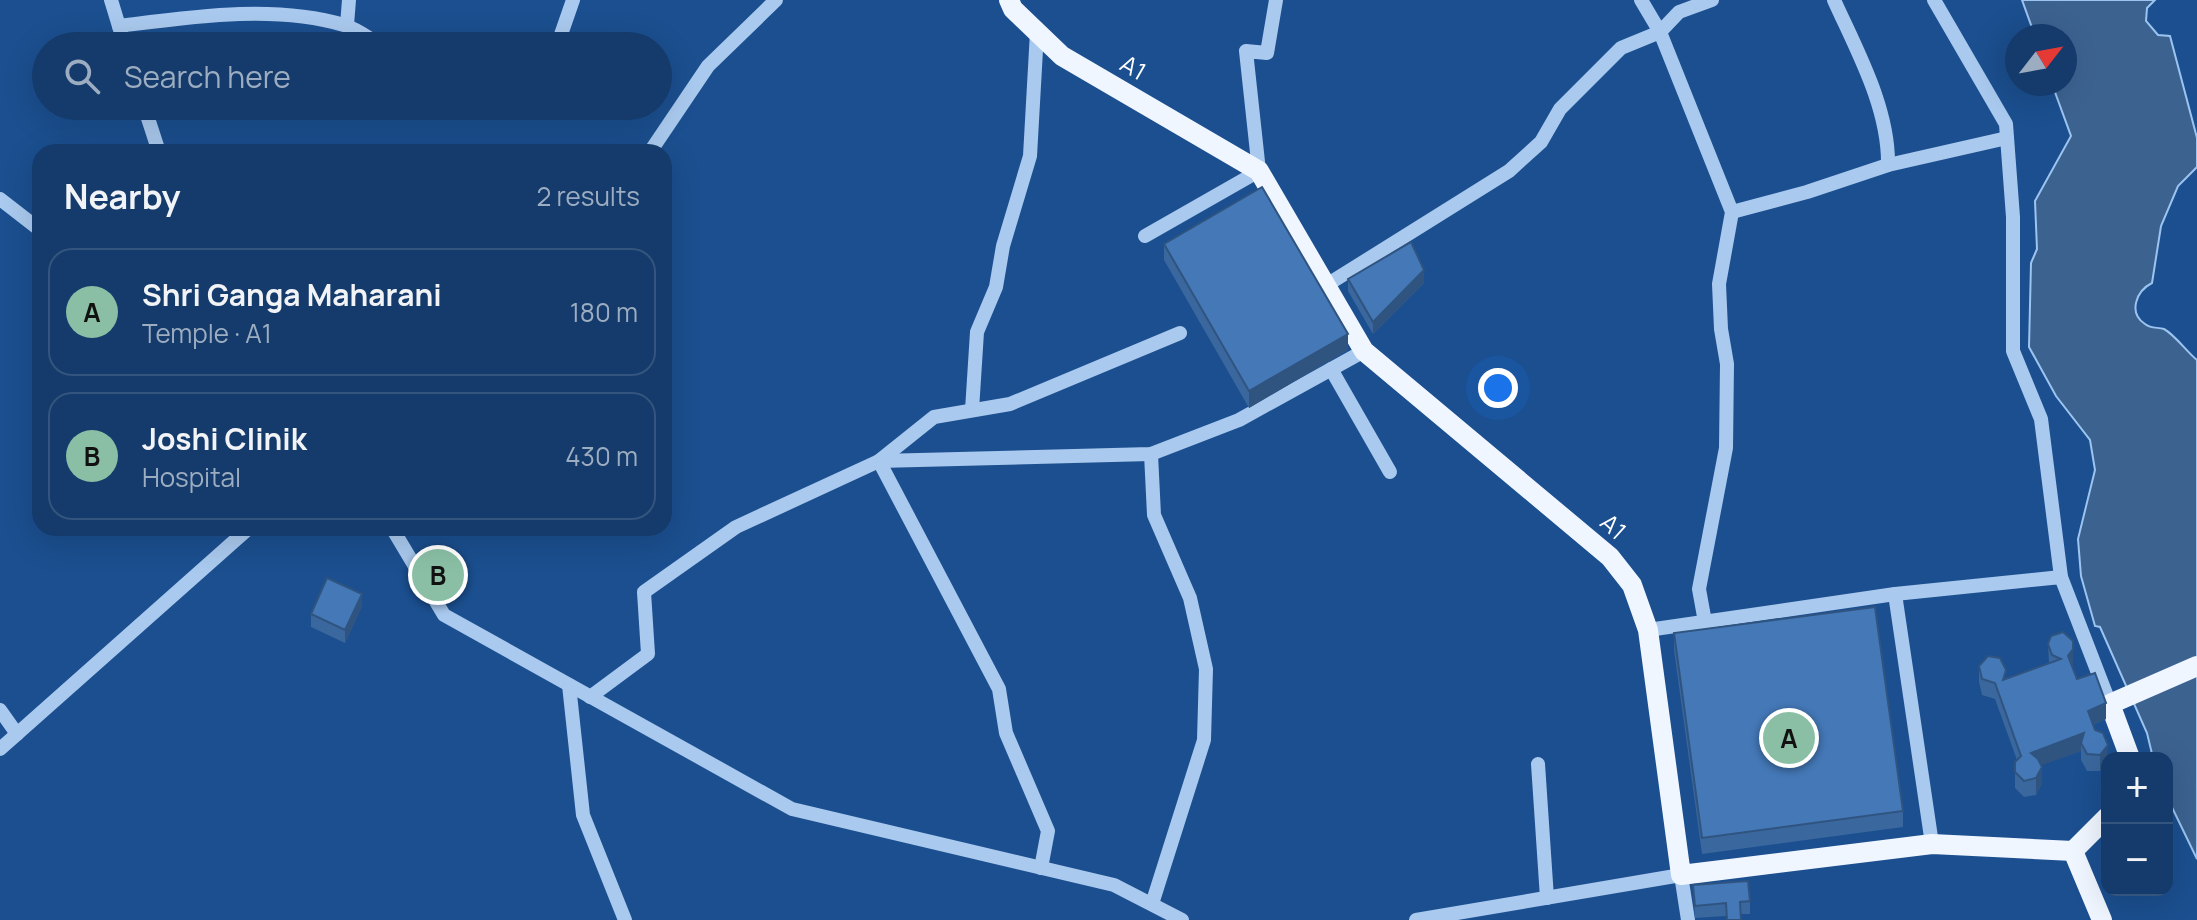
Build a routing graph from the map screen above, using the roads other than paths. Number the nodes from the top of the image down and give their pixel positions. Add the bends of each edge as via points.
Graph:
1 (111, 0) edge
2 (349, 0) edge
3 (573, 0) edge
4 (776, 0) edge
5 (1009, 0) edge
6 (1276, 0) edge
7 (1641, 0) edge
8 (1712, 0) edge
9 (1834, 0) edge
10 (1934, 0) edge
11 (1681, 6) edge
12 (347, 25) junction
13 (119, 26) junction
14 (121, 32) edge
15 (359, 32) edge
16 (562, 32) edge
17 (1037, 32) junction
18 (1660, 32) junction
19 (672, 119) edge
20 (149, 120) edge
21 (672, 120) edge
22 (2007, 138) junction
23 (156, 144) edge
24 (655, 144) edge
25 (1888, 165) junction
26 (1259, 171) junction
27 (0, 199) edge
28 (1732, 212) junction
29 (32, 224) edge
30 (1145, 236) dead end
31 (1325, 286) junction
32 (1180, 333) dead end
33 (1364, 351) junction
34 (1331, 369) junction
35 (972, 410) junction
36 (1151, 454) junction
37 (879, 461) junction
38 (1390, 472) dead end
39 (240, 536) edge
40 (397, 536) edge
41 (2061, 577) junction
42 (1895, 594) junction
43 (1705, 622) junction
44 (1648, 630) junction
45 (2197, 666) edge
46 (569, 685) junction
47 (590, 697) junction
48 (2118, 701) junction
49 (0, 710) edge
50 (17, 734) junction
51 (0, 749) edge
52 (2129, 752) edge
53 (1538, 764) dead end
54 (2101, 823) edge
55 (1932, 844) junction
56 (2073, 851) junction
57 (1041, 868) junction
58 (1681, 875) junction
59 (1547, 898) junction
60 (1152, 904) junction
61 (1177, 917) edge
62 (1425, 919) edge
63 (625, 920) edge
64 (1154, 920) edge
65 (1688, 920) edge
66 (2102, 920) edge

1 - 13 street
2 - 12 street
3 - 16 street
4 - 19 street via 708,66
5 - 17 main road, A1
6 - 26 street via 1267,53 1246,51
7 - 18 street
8 - 11 street
9 - 25 street via 1873,89 1889,148
10 - 22 street via 2006,124
11 - 18 street
12 - 13 street via 305,17 213,15
12 - 15 street
13 - 14 street
17 - 26 main road, A1 via 1062,56
17 - 35 street via 1030,156 996,287 977,332
18 - 28 street
18 - 31 street via 1621,48 1560,109 1541,142 1509,171
20 - 23 street
21 - 24 street
22 - 25 street
22 - 41 street via 2013,351 2041,419
25 - 28 street
26 - 30 street
26 - 31 main road, A1
27 - 29 street
28 - 43 street via 1719,284 1727,364 1726,448 1699,589
31 - 33 main road, A1
32 - 35 street via 1010,404
33 - 34 street
33 - 44 main road, A1 via 1610,557 1632,585
34 - 36 street via 1239,420
34 - 38 street
35 - 37 street via 934,417
36 - 37 street
36 - 60 street via 1154,515 1190,598 1206,669 1204,740
37 - 47 street via 736,527 644,592 648,654
37 - 57 street via 999,689 1006,733 1048,831
39 - 50 street
40 - 46 street via 444,615
41 - 42 street
41 - 48 street
42 - 43 street
42 - 55 street
43 - 44 street
44 - 58 main road, A1
45 - 48 main road
46 - 47 street
46 - 63 street via 583,815
47 - 57 street via 792,809
48 - 52 main road
49 - 50 street
50 - 51 street
53 - 59 street
54 - 56 main road
55 - 56 main road
55 - 58 main road
56 - 66 main road
57 - 60 street via 1114,885
58 - 59 street
58 - 65 street
59 - 62 street
60 - 61 street
61 - 64 street

